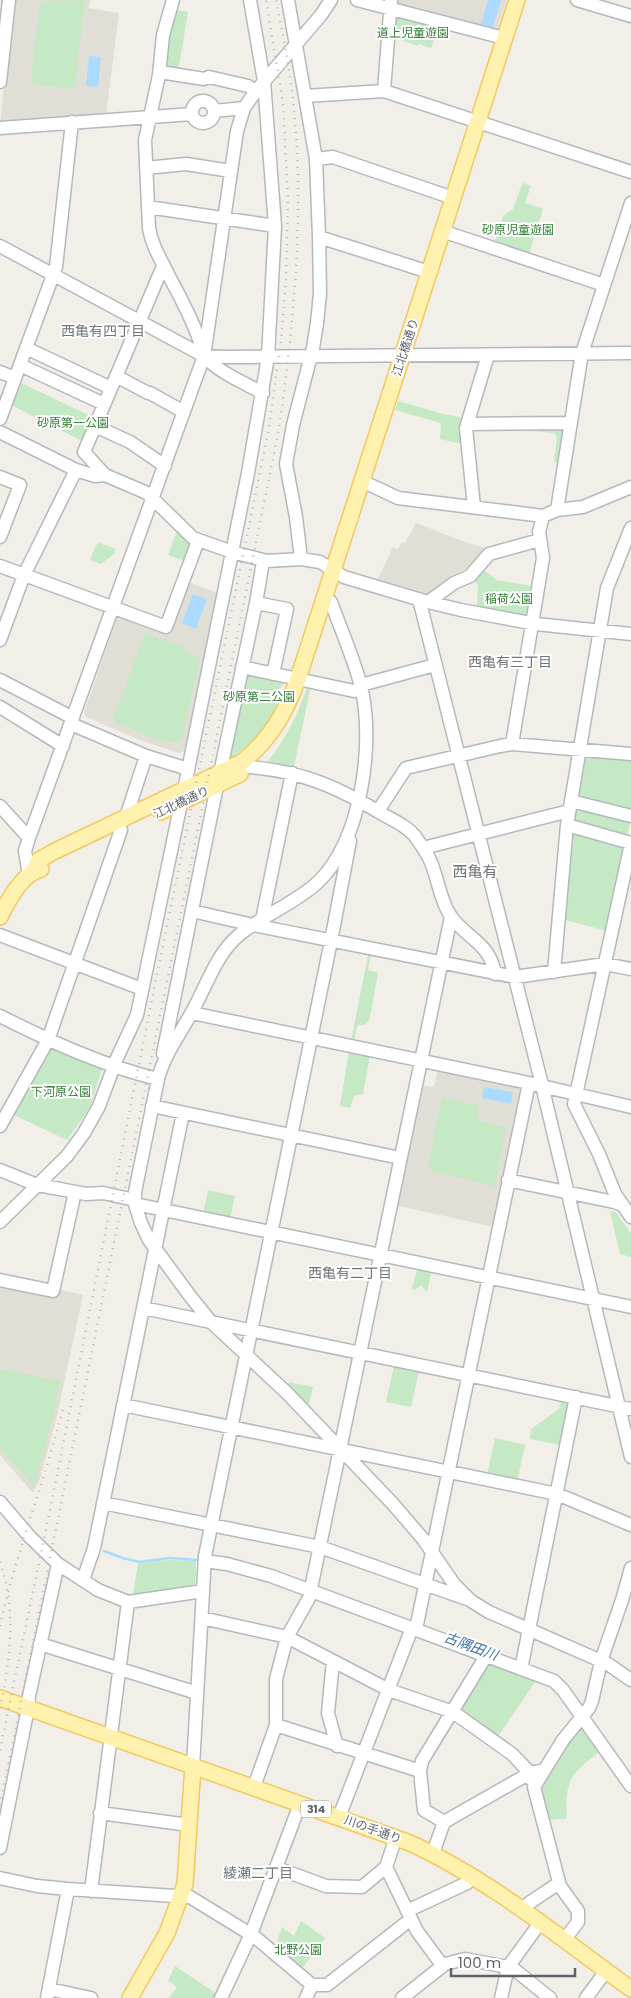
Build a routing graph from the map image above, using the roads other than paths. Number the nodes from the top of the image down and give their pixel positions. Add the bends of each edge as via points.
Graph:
1 (9, 0) edge
2 (173, 0) edge
3 (250, 0) edge
4 (288, 0) edge
5 (331, 0) edge
6 (358, 0) edge
7 (517, 0) edge
8 (577, 0) edge
9 (390, 4) edge
10 (631, 16) edge
11 (504, 38) junction
12 (296, 44) junction
13 (1, 69) edge
14 (160, 72) junction
15 (0, 82) edge
16 (260, 86) junction
17 (384, 91) junction
18 (305, 96) junction
19 (244, 108) junction
20 (151, 116) junction
21 (72, 122) junction
22 (477, 122) junction
23 (0, 128) edge
24 (316, 159) junction
25 (146, 168) junction
26 (231, 171) junction
27 (631, 172) edge
28 (453, 198) junction
29 (631, 203) edge
30 (148, 207) junction
31 (224, 219) junction
32 (275, 226) junction
33 (442, 231) junction
34 (319, 237) junction
35 (0, 246) edge
36 (163, 266) junction
37 (429, 272) junction
38 (53, 275) junction
39 (604, 286) junction
40 (139, 321) junction
41 (26, 348) junction
42 (631, 353) edge
43 (582, 354) junction
44 (403, 355) junction
45 (488, 355) junction
46 (204, 356) junction
47 (310, 356) junction
48 (268, 357) junction
49 (20, 365) junction
50 (0, 372) edge
51 (15, 378) junction
52 (114, 382) junction
53 (263, 393) junction
54 (3, 401) edge
55 (104, 404) junction
56 (184, 412) junction
57 (0, 419) edge
58 (571, 423) junction
59 (467, 424) junction
60 (95, 426) junction
61 (0, 432) edge
62 (165, 466) junction
63 (76, 470) junction
64 (105, 475) junction
65 (0, 477) edge
66 (362, 481) junction
67 (631, 487) edge
68 (153, 498) junction
69 (474, 507) junction
70 (556, 510) junction
71 (543, 516) junction
72 (631, 528) edge
73 (0, 537) edge
74 (538, 539) junction
75 (198, 541) junction
76 (232, 552) junction
77 (301, 559) junction
78 (263, 561) junction
79 (0, 566) edge
80 (332, 570) junction
81 (24, 575) junction
82 (324, 596) junction
83 (423, 601) junction
84 (256, 603) junction
85 (114, 608) junction
86 (531, 623) junction
87 (600, 631) junction
88 (631, 634) edge
89 (0, 640) edge
90 (435, 665) junction
91 (242, 667) junction
92 (273, 674) junction
93 (298, 679) junction
94 (0, 680) edge
95 (361, 687) junction
96 (293, 694) junction
97 (0, 707) edge
98 (72, 721) junction
99 (512, 744) junction
100 (63, 746) junction
101 (580, 750) junction
102 (631, 754) edge
103 (458, 755) junction
104 (146, 756) junction
105 (249, 768) junction
106 (188, 769) junction
107 (292, 773) junction
108 (218, 779) junction
109 (182, 796) junction
110 (358, 799) junction
111 (0, 806) edge
112 (378, 811) junction
113 (569, 815) junction
114 (631, 816) edge
115 (124, 823) junction
116 (353, 823) junction
117 (479, 837) junction
118 (30, 838) junction
119 (631, 844) edge
120 (425, 851) junction
121 (31, 873) junction
122 (192, 911) junction
123 (0, 917) edge
124 (450, 917) junction
125 (257, 923) junction
126 (0, 936) edge
127 (331, 941) junction
128 (75, 964) junction
129 (441, 964) junction
130 (605, 964) junction
131 (631, 969) edge
132 (554, 972) junction
133 (495, 974) junction
134 (514, 977) junction
135 (142, 989) junction
136 (192, 1013) junction
137 (0, 1016) edge
138 (311, 1038) junction
139 (48, 1040) junction
140 (420, 1060) junction
141 (114, 1066) junction
142 (159, 1074) junction
143 (529, 1083) junction
144 (542, 1088) junction
145 (575, 1095) junction
146 (152, 1106) junction
147 (631, 1107) edge
148 (183, 1113) junction
149 (0, 1126) edge
150 (291, 1135) junction
151 (400, 1158) junction
152 (0, 1170) edge
153 (508, 1180) junction
154 (37, 1185) junction
155 (75, 1192) junction
156 (568, 1192) junction
157 (135, 1202) junction
158 (626, 1207) edge
159 (164, 1211) junction
160 (631, 1217) edge
161 (0, 1222) edge
162 (271, 1233) junction
163 (155, 1249) junction
164 (380, 1255) junction
165 (488, 1278) junction
166 (0, 1280) edge
167 (594, 1300) junction
168 (631, 1307) edge
169 (143, 1308) junction
170 (211, 1322) junction
171 (252, 1330) junction
172 (360, 1352) junction
173 (246, 1355) junction
174 (468, 1375) junction
175 (576, 1397) junction
176 (123, 1405) junction
177 (625, 1408) edge
178 (231, 1428) junction
179 (340, 1449) junction
180 (631, 1457) edge
181 (449, 1472) junction
182 (557, 1494) junction
183 (0, 1502) edge
184 (103, 1503) junction
185 (631, 1525) edge
186 (211, 1526) junction
187 (320, 1547) junction
188 (431, 1552) junction
189 (205, 1561) junction
190 (58, 1564) junction
191 (631, 1568) edge
192 (83, 1580) junction
193 (425, 1586) junction
194 (203, 1591) junction
195 (310, 1591) junction
196 (471, 1601) junction
197 (128, 1602) junction
198 (202, 1618) junction
199 (414, 1629) junction
200 (529, 1630) junction
201 (287, 1637) junction
202 (40, 1644) junction
203 (486, 1656) junction
204 (333, 1661) junction
205 (601, 1661) junction
206 (120, 1669) junction
207 (521, 1669) junction
208 (631, 1680) edge
209 (389, 1690) junction
210 (197, 1692) junction
211 (0, 1698) edge
212 (28, 1708) junction
213 (453, 1712) junction
214 (582, 1716) junction
215 (276, 1725) junction
216 (110, 1737) junction
217 (337, 1746) junction
218 (363, 1754) junction
219 (193, 1766) junction
220 (544, 1770) junction
221 (420, 1771) junction
222 (530, 1774) junction
223 (631, 1786) edge
224 (254, 1787) junction
225 (534, 1787) junction
226 (300, 1804) junction
227 (100, 1813) junction
228 (339, 1817) junction
229 (444, 1822) junction
230 (189, 1825) junction
231 (396, 1838) junction
232 (0, 1848) edge
233 (433, 1854) junction
234 (386, 1867) junction
235 (277, 1868) junction
236 (472, 1875) junction
237 (0, 1878) edge
238 (559, 1883) junction
239 (68, 1889) junction
240 (91, 1890) junction
241 (180, 1897) junction
242 (522, 1910) junction
243 (409, 1915) junction
244 (540, 1924) junction
245 (251, 1934) junction
246 (564, 1940) junction
247 (442, 1965) junction
248 (508, 1967) junction
249 (606, 1971) junction
250 (312, 1985) junction
251 (631, 1989) edge
252 (48, 1994) edge
253 (90, 1998) edge
254 (130, 1998) edge
255 (221, 1998) edge
256 (306, 1998) edge
257 (402, 1998) edge
258 (500, 1998) edge
259 (550, 1998) edge
260 (586, 1998) edge

1 - 13 street
2 - 14 street via 163,35
3 - 16 street
4 - 12 street
5 - 12 street
6 - 9 street
7 - 11 main road, 江北橋通り
8 - 10 street
9 - 11 street
9 - 17 street
11 - 22 main road, 江北橋通り
12 - 16 street
12 - 18 street
13 - 15 street
14 - 16 street
14 - 20 street
16 - 19 street
16 - 32 street
17 - 18 street
17 - 22 street
18 - 24 street
19 - 20 street via 214,111 212,104 202,101 193,107 192,114
19 - 26 street
20 - 21 street
20 - 25 street via 145,140
21 - 23 street
21 - 38 street
22 - 27 street
22 - 28 main road, 江北橋通り
24 - 28 street via 333,157
24 - 34 street
25 - 26 street via 186,164
25 - 30 street
26 - 31 street
28 - 33 main road, 江北橋通り
29 - 39 street
30 - 31 street
30 - 36 street via 151,239
31 - 32 street
31 - 46 street
32 - 48 street
33 - 37 main road, 江北橋通り
33 - 39 street
34 - 37 street
34 - 47 street via 320,294
35 - 38 street
36 - 40 street
36 - 46 street via 201,340
37 - 44 main road, 江北橋通り
38 - 40 street
38 - 41 street
39 - 43 street
40 - 46 street
40 - 52 street
41 - 49 street
41 - 52 street
42 - 43 street
43 - 45 street
43 - 58 street
44 - 45 street
44 - 47 street
44 - 66 main road, 江北橋通り
45 - 59 street
46 - 48 street
46 - 53 street via 223,372
46 - 56 street
47 - 48 street
47 - 77 street via 286,464
48 - 53 street
49 - 51 street
49 - 55 street
50 - 51 street
51 - 54 street
52 - 55 street
52 - 56 street via 149,393
53 - 76 street
54 - 57 street
55 - 60 street
56 - 62 street
58 - 59 street
58 - 70 street
59 - 69 street
60 - 62 street via 130,442
60 - 64 street via 84,452
61 - 63 street
62 - 68 street
63 - 64 street via 95,476
63 - 81 street
64 - 68 street
65 - 73 street via 20,485
66 - 69 street via 398,498
66 - 80 main road, 江北橋通り
67 - 70 street via 583,507
68 - 75 street
68 - 85 street
69 - 71 street
70 - 71 street
71 - 74 street
72 - 87 street via 607,588
74 - 83 street via 489,554 470,576
74 - 86 street via 543,558
75 - 76 street
75 - 85 street via 166,627
76 - 78 street
76 - 106 street
77 - 78 street
77 - 80 street via 320,562
78 - 84 street
79 - 81 street
80 - 82 main road, 江北橋通り
80 - 83 street via 344,577
81 - 85 street
81 - 89 street
82 - 93 main road, 江北橋通り
82 - 95 street via 331,602
83 - 86 street
83 - 90 street
84 - 91 street
84 - 92 street via 287,609
85 - 98 street
86 - 87 street
86 - 99 street
87 - 88 street
87 - 101 street
90 - 95 street
90 - 103 street
91 - 92 street
91 - 108 street
92 - 93 street
93 - 95 street via 354,691
93 - 96 main road, 江北橋通り
94 - 98 street
95 - 110 street via 367,736
96 - 105 main road, 江北橋通り via 283,727 266,752
96 - 108 main road, 江北橋通り via 265,741
97 - 100 street
98 - 100 street
98 - 104 street
99 - 101 street
99 - 103 street
100 - 118 street
101 - 102 street
101 - 113 street
103 - 112 street via 406,768
103 - 117 street
104 - 106 street
104 - 115 street
105 - 107 street
105 - 108 main road, 江北橋通り
106 - 109 street
107 - 110 street
107 - 125 street
108 - 109 main road, 江北橋通り
108 - 122 street
109 - 115 main road, 江北橋通り
109 - 135 street
110 - 112 street
110 - 116 street
111 - 118 street
112 - 120 street via 416,837
113 - 114 street
113 - 117 street
113 - 119 street
113 - 132 street
115 - 121 main road, 江北橋通り
115 - 128 street
116 - 125 street via 324,876 307,892
116 - 127 street
117 - 120 street
117 - 134 street
118 - 121 street via 25,851
119 - 130 street
120 - 124 street
121 - 123 main road, 江北橋通り via 13,894
122 - 125 street
122 - 142 street
124 - 129 street
124 - 133 street via 482,946 493,963
125 - 127 street
125 - 136 street via 228,946
126 - 128 street
127 - 129 street
127 - 138 street
128 - 135 street
128 - 139 street
129 - 133 street
129 - 140 street
130 - 131 street
130 - 132 street
130 - 145 street
132 - 134 street
133 - 134 street
134 - 144 street
135 - 141 street via 137,1015
136 - 138 street
136 - 142 street
137 - 139 street
138 - 140 street
138 - 150 street
139 - 141 street
139 - 149 street
140 - 143 street
140 - 151 street
141 - 142 street via 128,1072
141 - 154 street via 99,1106 84,1133 67,1156
142 - 146 street
143 - 144 street
143 - 153 street
144 - 145 street
144 - 156 street
145 - 147 street
145 - 158 street via 574,1108 599,1154 615,1194
146 - 148 street
146 - 157 street
148 - 150 street
148 - 159 street
150 - 151 street
150 - 162 street
151 - 164 street
152 - 154 street
153 - 156 street
153 - 165 street
154 - 155 street
154 - 161 street
155 - 157 street via 103,1193
155 - 166 street via 53,1290
156 - 158 street
156 - 167 street
157 - 159 street
157 - 163 street via 144,1231
158 - 160 street
159 - 162 street
159 - 163 street
162 - 164 street
162 - 171 street
163 - 169 street
163 - 170 street
164 - 165 street
164 - 172 street
165 - 167 street
165 - 174 street
167 - 168 street
167 - 177 street
169 - 170 street
169 - 176 street
170 - 171 street
170 - 173 street
171 - 172 street
171 - 173 street
172 - 174 street
172 - 179 street
173 - 178 street
173 - 179 street
174 - 175 street
174 - 181 street
175 - 177 street
175 - 182 street
176 - 178 street
176 - 184 street
177 - 180 street
178 - 179 street
178 - 186 street
179 - 181 street
179 - 187 street
179 - 188 street via 393,1504
181 - 182 street
181 - 188 street
182 - 185 street
182 - 200 street
183 - 190 street
184 - 186 street
184 - 192 street via 94,1548
186 - 187 street
186 - 189 street
187 - 193 street
187 - 195 street
188 - 193 street
188 - 196 street
189 - 194 street
189 - 195 street via 271,1576
190 - 192 street
190 - 202 street
191 - 205 street
192 - 197 street
193 - 196 street
193 - 199 street
194 - 197 street
194 - 198 street
195 - 199 street
195 - 201 street
196 - 200 street
197 - 206 street
198 - 201 street
198 - 210 street
199 - 203 street
199 - 209 street
200 - 205 street
200 - 207 street
201 - 204 street
201 - 215 street via 276,1679
202 - 206 street
202 - 212 street
203 - 207 street
203 - 213 street
204 - 209 street
204 - 217 street via 328,1713
205 - 208 street
205 - 214 street via 592,1701
206 - 210 street
206 - 216 street
207 - 214 street via 559,1685
209 - 213 street
209 - 218 street
210 - 219 street
211 - 212 main road, 川の手通り / 314
212 - 216 main road, 川の手通り / 314
212 - 232 street
213 - 221 street via 422,1761
213 - 222 street via 512,1754
214 - 220 street
214 - 223 street
215 - 217 street
215 - 224 street
216 - 219 main road, 川の手通り / 314
216 - 227 street
217 - 218 street
218 - 221 street
218 - 228 street
219 - 224 main road, 川の手通り / 314
219 - 230 main road
220 - 222 street
220 - 225 street
221 - 229 street via 424,1810
222 - 225 street
222 - 229 street
224 - 226 main road, 川の手通り / 314
225 - 238 street
226 - 228 main road, 川の手通り / 314
226 - 235 street
227 - 230 street
227 - 240 street
228 - 231 main road, 川の手通り / 314
229 - 233 street
230 - 241 main road via 185,1884
231 - 233 main road, 川の手通り / 314
231 - 234 street
233 - 236 main road, 川の手通り / 314
234 - 235 street via 362,1887 326,1886
234 - 243 street
235 - 245 street
236 - 242 main road, 川の手通り / 314
236 - 243 street via 467,1883
237 - 239 street
238 - 242 street
238 - 246 street via 578,1911 578,1922
239 - 240 street
239 - 252 street
240 - 241 street
241 - 245 street via 190,1898
241 - 254 main road via 167,1933
242 - 244 main road, 川の手通り / 314
243 - 247 street
243 - 250 street via 327,1984
244 - 246 main road, 川の手通り / 314
244 - 248 street
245 - 250 street
245 - 255 street
246 - 249 main road, 川の手通り / 314
247 - 248 street via 465,1959
247 - 257 street
248 - 258 street
248 - 259 street
249 - 251 main road, 川の手通り / 314
249 - 260 street
250 - 256 street
252 - 253 street

